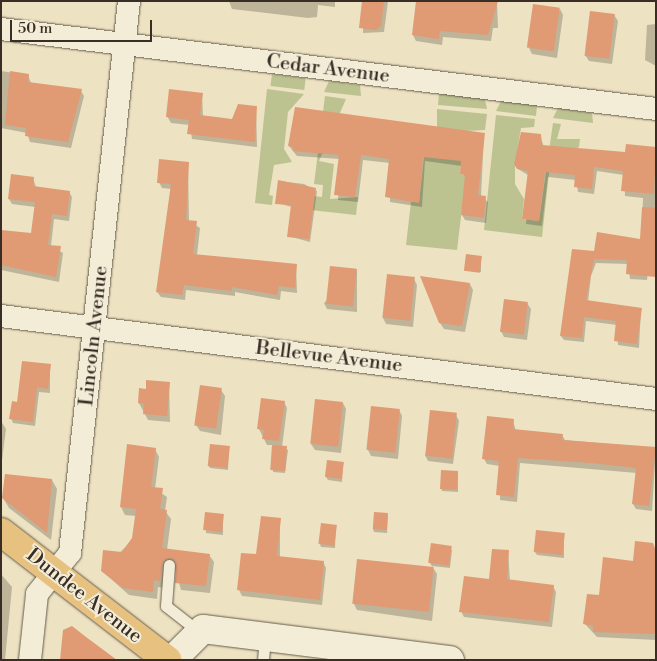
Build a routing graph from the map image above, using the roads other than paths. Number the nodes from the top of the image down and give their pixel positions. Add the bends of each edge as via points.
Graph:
1 (130, 1) edge
2 (1, 29) edge
3 (125, 44) junction
4 (656, 109) edge
5 (1, 316) edge
6 (96, 327) junction
7 (656, 399) edge
8 (1, 532) edge
9 (169, 565) dead end
10 (52, 571) junction
11 (198, 631) junction
12 (264, 648) edge
13 (378, 655) edge
14 (433, 659) edge
15 (30, 660) edge
16 (167, 660) edge
17 (172, 660) edge

1 - 3 street, Lincoln Avenue
2 - 3 street, Cedar Avenue
3 - 4 street, Cedar Avenue
3 - 6 street, Lincoln Avenue
5 - 6 street, Bellevue Avenue
6 - 7 street, Bellevue Avenue
6 - 10 street, Lincoln Avenue via 70,553
8 - 10 main road, Dundee Avenue
9 - 11 lane via 166,606
10 - 15 street, Lincoln Avenue via 37,594
10 - 16 main road, Dundee Avenue
11 - 12 street
11 - 17 street
12 - 13 street
13 - 14 street

